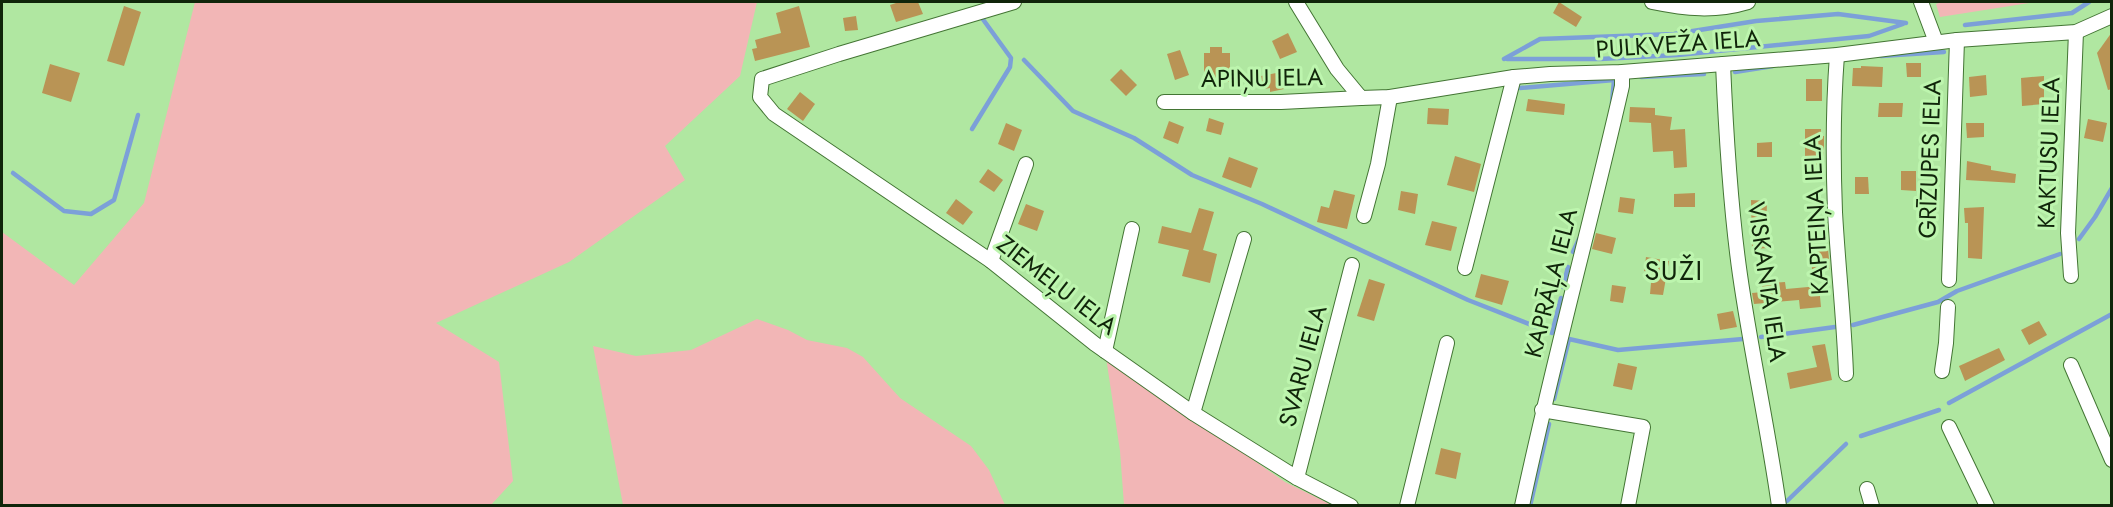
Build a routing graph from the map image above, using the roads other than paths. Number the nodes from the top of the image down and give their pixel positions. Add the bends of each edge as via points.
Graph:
1 (1014, 2) edge
2 (1296, 2) edge
3 (1652, 2) edge
4 (1748, 2) edge
5 (1921, 2) edge
6 (2112, 16) edge
7 (2076, 32) junction
8 (1957, 40) junction
9 (1936, 42) junction
10 (1837, 55) junction
11 (1723, 64) junction
12 (1622, 72) junction
13 (1514, 77) junction
14 (1390, 97) junction
15 (1361, 98) junction
16 (1164, 102) dead end
17 (1026, 164) dead end
18 (1364, 216) dead end
19 (1132, 229) dead end
20 (1244, 239) dead end
21 (991, 261) junction
22 (1352, 265) dead end
23 (1465, 268) dead end
24 (2071, 276) dead end
25 (1949, 280) dead end
26 (1948, 307) dead end
27 (1447, 343) dead end
28 (1105, 351) junction
29 (2072, 365) dead end
30 (1942, 372) dead end
31 (1845, 374) dead end
32 (1542, 410) junction
33 (1193, 413) junction
34 (1949, 427) dead end
35 (2112, 460) edge
36 (1297, 478) junction
37 (1867, 489) dead end
38 (1351, 506) edge
39 (1407, 506) edge
40 (1522, 506) edge
41 (1628, 506) edge
42 (1779, 506) edge
43 (1872, 506) edge
44 (1987, 506) edge

1 - 21 street, ZIEMEĻU IELA via 762,80 760,98 774,114
2 - 15 street via 1337,69
3 - 4 street via 1704,10
5 - 9 street
6 - 7 street, PULKVEŽA IELA
7 - 8 street, PULKVEŽA IELA
7 - 24 street, KAKTUSU IELA via 2068,233
8 - 9 street, PULKVEŽA IELA
8 - 25 street, GRĪZUPES IELA
9 - 10 street, PULKVEŽA IELA
10 - 11 street, PULKVEŽA IELA
10 - 31 street, KAPTEIŅA IELA via 1835,213
11 - 12 street, PULKVEŽA IELA
11 - 42 street, VISKANTA IELA via 1740,273
12 - 13 street, PULKVEŽA IELA
12 - 32 street, KAPRĀĻA IELA via 1598,191
13 - 14 street, PULKVEŽA IELA
13 - 23 street
14 - 15 street, PULKVEŽA IELA
14 - 18 street
15 - 16 street, APIŅU IELA
17 - 21 street
19 - 28 street
20 - 33 street
21 - 28 street, ZIEMEĻU IELA
22 - 36 street, SVARU IELA
26 - 30 street
27 - 39 street
28 - 33 street, ZIEMEĻU IELA
29 - 35 street
32 - 40 street, KAPRĀĻA IELA
32 - 41 street via 1643,427
33 - 36 street, ZIEMEĻU IELA
34 - 44 street
36 - 38 street, ZIEMEĻU IELA
37 - 43 street

